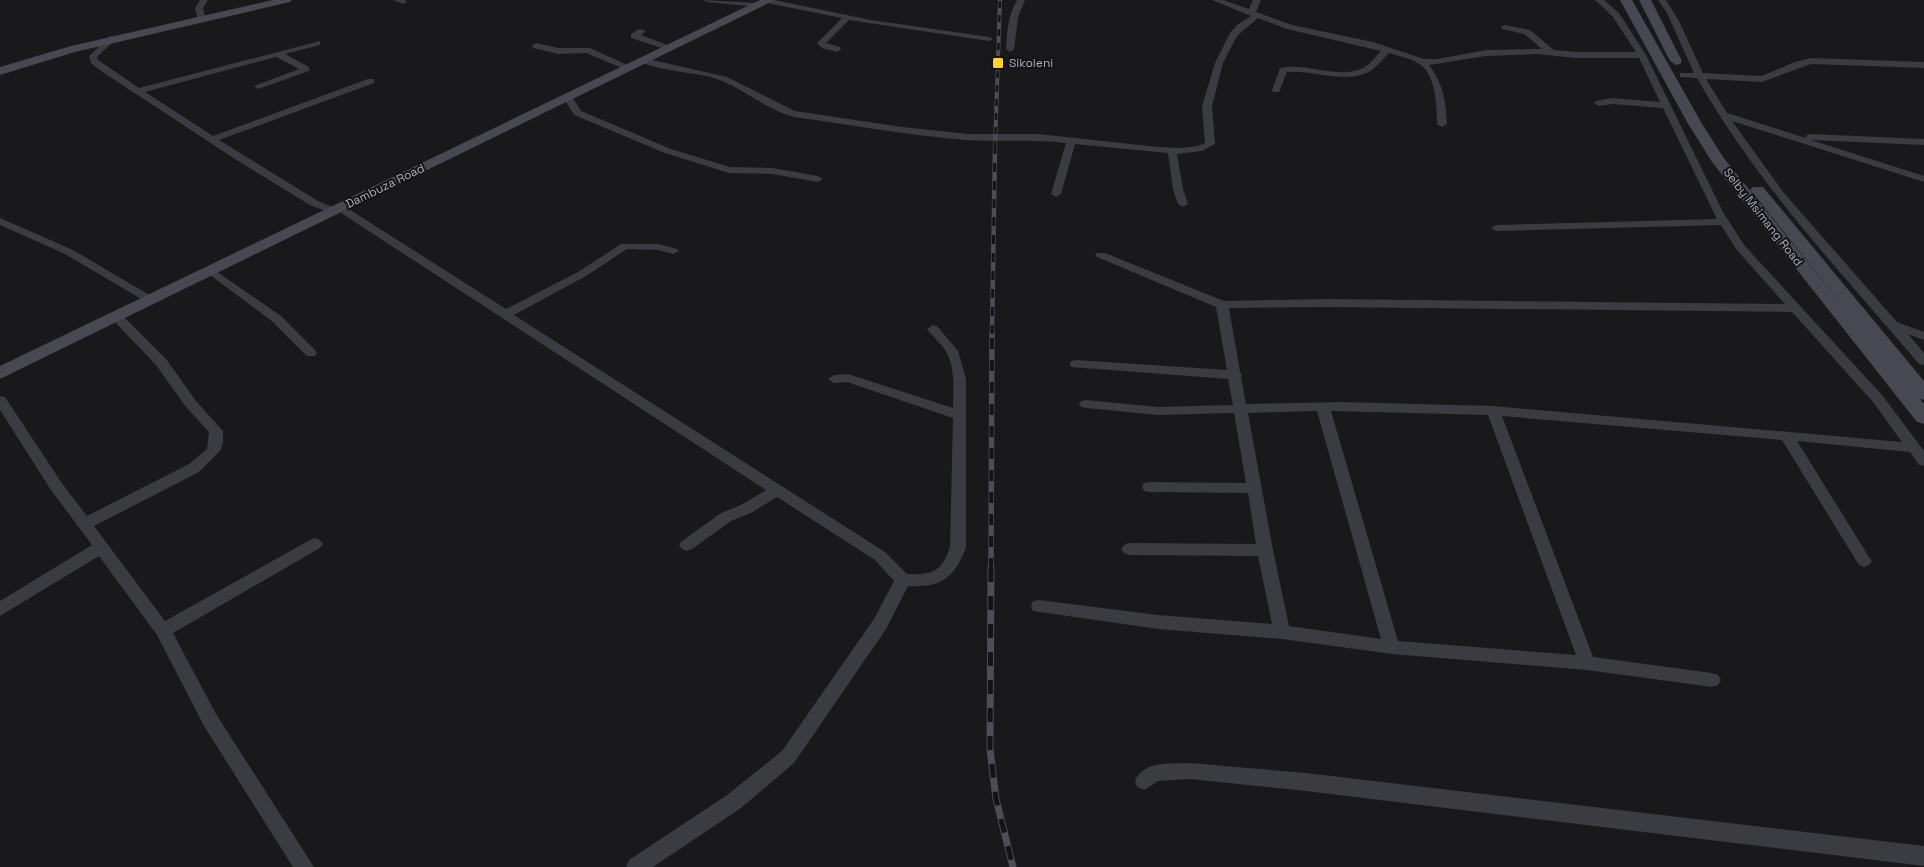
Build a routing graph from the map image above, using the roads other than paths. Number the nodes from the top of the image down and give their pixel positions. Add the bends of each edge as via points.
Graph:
1 (204, 0) edge
2 (286, 0) edge
3 (707, 0) edge
4 (1021, 0) edge
5 (1216, 0) edge
6 (1257, 0) edge
7 (1599, 0) edge
8 (1626, 0) edge
9 (1663, 0) edge
10 (765, 2) edge
11 (1648, 5) edge
12 (1254, 14) junction
13 (848, 17) junction
14 (202, 20) junction
15 (1506, 27) dead end
16 (642, 31) dead end
17 (113, 38) junction
18 (989, 39) dead end
19 (317, 43) dead end
20 (536, 46) dead end
21 (671, 48) junction
22 (837, 49) dead end
23 (1010, 49) dead end
24 (1387, 50) junction
25 (1552, 52) junction
26 (278, 54) junction
27 (1642, 56) junction
28 (1423, 62) junction
29 (637, 64) junction
30 (1924, 65) edge
31 (0, 71) edge
32 (1683, 75) junction
33 (1701, 76) junction
34 (371, 80) dead end
35 (258, 86) dead end
36 (1276, 90) dead end
37 (138, 91) junction
38 (568, 97) junction
39 (1599, 103) dead end
40 (1666, 105) junction
41 (1723, 115) junction
42 (1442, 124) dead end
43 (1791, 136) junction
44 (212, 139) junction
45 (1070, 141) junction
46 (1924, 142) edge
47 (1172, 150) junction
48 (818, 179) dead end
49 (1924, 179) edge
50 (1056, 194) dead end
51 (1183, 204) dead end
52 (336, 210) junction
53 (0, 221) edge
54 (1724, 222) junction
55 (1496, 228) dead end
56 (673, 251) dead end
57 (1102, 255) dead end
58 (210, 270) junction
59 (152, 300) junction
60 (1222, 305) junction
61 (1796, 308) junction
62 (504, 315) junction
63 (117, 317) junction
64 (1894, 325) junction
65 (933, 329) dead end
66 (1924, 336) edge
67 (311, 353) dead end
68 (1924, 361) edge
69 (1076, 364) dead end
70 (0, 373) edge
71 (1236, 375) junction
72 (834, 378) dead end
73 (1924, 394) edge
74 (0, 400) edge
75 (1086, 404) dead end
76 (1323, 407) junction
77 (1242, 410) junction
78 (1493, 410) junction
79 (960, 415) junction
80 (1924, 417) edge
81 (1786, 435) junction
82 (1914, 448) junction
83 (1924, 461) edge
84 (1149, 487) dead end
85 (1255, 488) junction
86 (778, 490) junction
87 (84, 524) junction
88 (315, 544) dead end
89 (687, 545) dead end
90 (101, 547) junction
91 (1129, 549) dead end
92 (1265, 550) junction
93 (1864, 561) dead end
94 (903, 580) junction
95 (1038, 606) dead end
96 (0, 609) edge
97 (163, 630) junction
98 (1282, 632) junction
99 (1392, 646) junction
100 (1587, 663) junction
101 (1712, 680) dead end
102 (1144, 780) dead end
103 (1924, 856) edge
104 (304, 867) edge
105 (636, 867) edge

1 - 14 street via 199,8
2 - 14 main road
3 - 10 street
4 - 23 street via 1011,33
5 - 12 street
6 - 12 street
7 - 27 street via 1616,15
8 - 80 main road, Selby Msimang Road via 1708,146
9 - 11 main road
9 - 33 street
10 - 13 street
10 - 21 main road, Dambuza Road
11 - 32 main road, Selby Msimang Road
12 - 24 street via 1290,27
12 - 47 street via 1232,35 1219,63 1208,106 1210,144 1199,149
13 - 18 street
13 - 22 street via 821,43
14 - 17 main road
15 - 25 street via 1527,32
16 - 21 street via 634,36
17 - 31 main road
17 - 37 street via 92,58
19 - 26 street
20 - 29 street via 558,52 587,50
21 - 29 main road, Dambuza Road
24 - 28 street
24 - 36 street via 1367,69 1356,72 1283,70
25 - 27 street
25 - 28 street via 1486,53
26 - 35 street via 306,69
26 - 37 street
27 - 40 street
28 - 42 street via 1440,89
29 - 38 main road, Dambuza Road
29 - 45 street via 681,68 726,80 794,114 960,136 1022,136
30 - 33 street via 1811,61 1798,62 1771,77
32 - 33 street
32 - 73 main road, Selby Msimang Road via 1719,140
33 - 41 street
34 - 44 street
37 - 44 street
38 - 48 street via 577,113 685,157 735,171 772,171
38 - 52 main road, Dambuza Road
39 - 40 street via 1616,101
40 - 54 street
41 - 43 street
41 - 64 street via 1794,211
43 - 46 street
43 - 49 street
44 - 52 street via 314,203
45 - 47 street
45 - 50 street
47 - 51 street
52 - 58 main road, Dambuza Road
52 - 62 street
53 - 59 street via 69,252
54 - 55 street
54 - 61 street via 1740,247
56 - 62 street via 659,246 622,248 582,274
57 - 60 street
58 - 59 main road, Dambuza Road
58 - 67 street via 277,319
59 - 63 main road, Dambuza Road
60 - 61 street via 1330,303
60 - 71 street
61 - 82 street via 1878,400
62 - 86 street
63 - 70 main road, Dambuza Road
63 - 87 street via 161,362 191,404 216,431 216,443 213,452 194,468
64 - 66 street
64 - 68 street
65 - 79 street via 951,347 957,361
69 - 71 street
71 - 77 street
72 - 79 street via 848,378
74 - 87 street
75 - 77 street via 1146,411
76 - 77 street
76 - 78 street
76 - 99 street
77 - 85 street
78 - 81 street
78 - 100 street
79 - 94 street via 958,547 955,559 950,568 931,580
81 - 82 street
81 - 93 street
82 - 83 street
84 - 85 street
85 - 92 street
86 - 89 street via 726,517
86 - 94 street via 880,556
87 - 90 street
88 - 97 street
90 - 96 street
90 - 97 street
91 - 92 street
92 - 98 street
94 - 105 street via 880,624 788,756 740,796
95 - 98 street via 1158,622
97 - 104 street via 210,720
98 - 99 street
99 - 100 street
100 - 101 street
102 - 103 street via 1155,773 1190,771 1326,784

